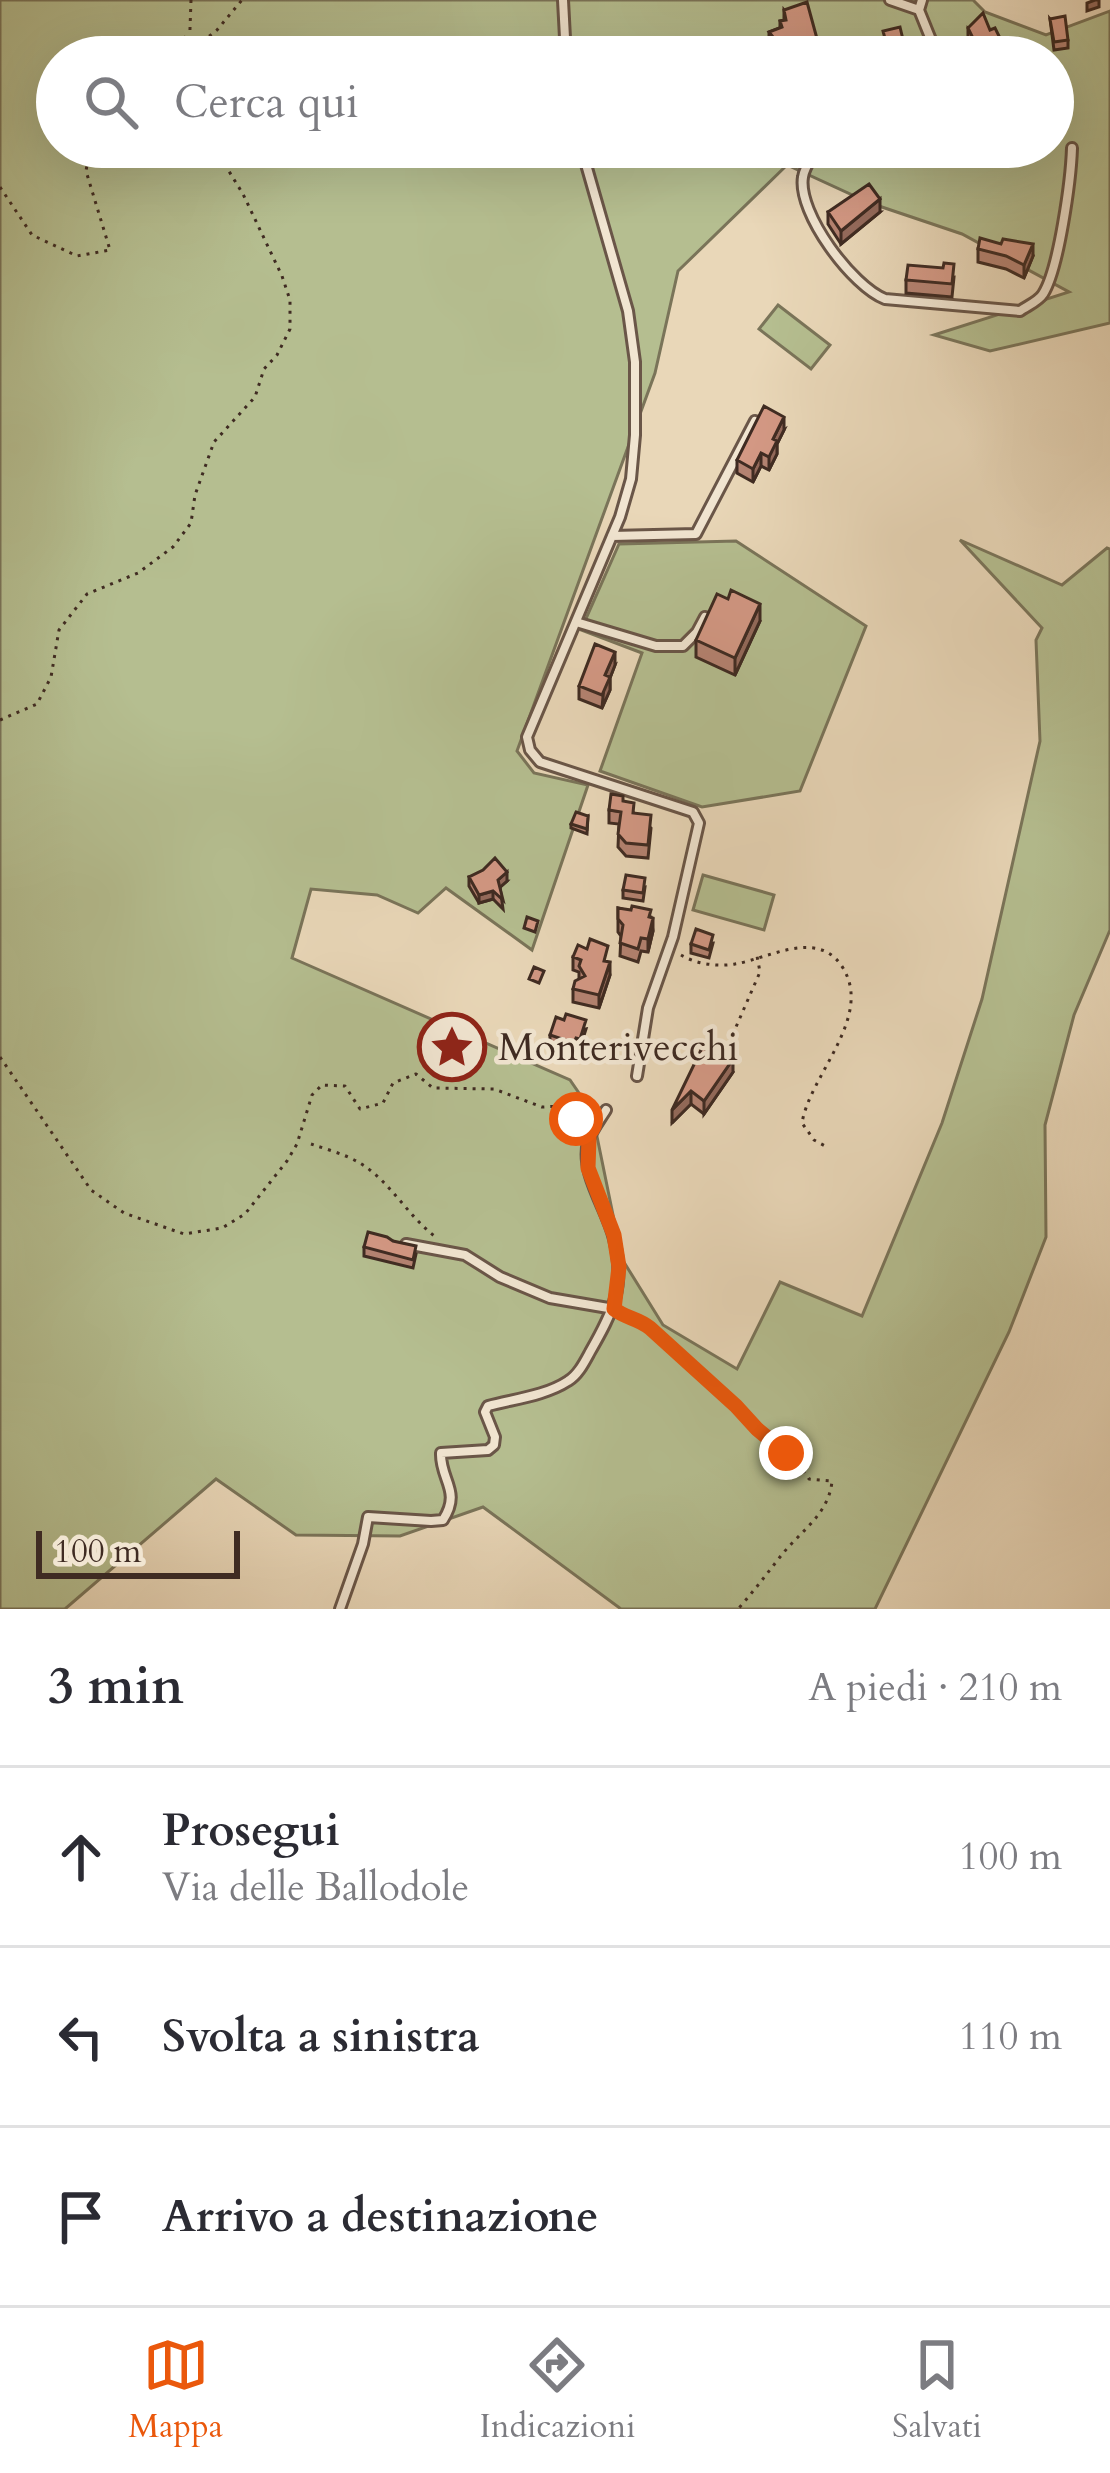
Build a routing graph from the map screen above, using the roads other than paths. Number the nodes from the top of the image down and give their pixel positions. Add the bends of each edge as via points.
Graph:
1 (563, 0) edge
2 (890, 0) edge
3 (920, 5) edge
4 (565, 36) edge
5 (931, 36) edge
6 (587, 168) edge
7 (807, 168) edge
8 (1071, 168) edge
9 (755, 421) edge
10 (612, 536) junction
11 (705, 617) edge
12 (576, 622) junction
13 (637, 1076) dead end
14 (606, 1110) dead end
15 (394, 1242) edge
16 (614, 1309) junction
17 (340, 1609) edge

1 - 4 lane
2 - 3 lane
3 - 5 lane
6 - 10 lane via 635,362 631,479
7 - 8 lane via 809,213 871,294 1020,311 1042,296 1052,269
9 - 10 lane via 696,534
10 - 12 lane
11 - 12 lane via 683,646
12 - 13 lane via 527,737 530,750 555,769 694,812 699,823
14 - 16 lane via 589,1138 588,1168 614,1235
15 - 16 lane via 465,1255 550,1298
16 - 17 lane via 571,1380 488,1406 495,1437 488,1450 441,1453 451,1489 443,1520 368,1517

